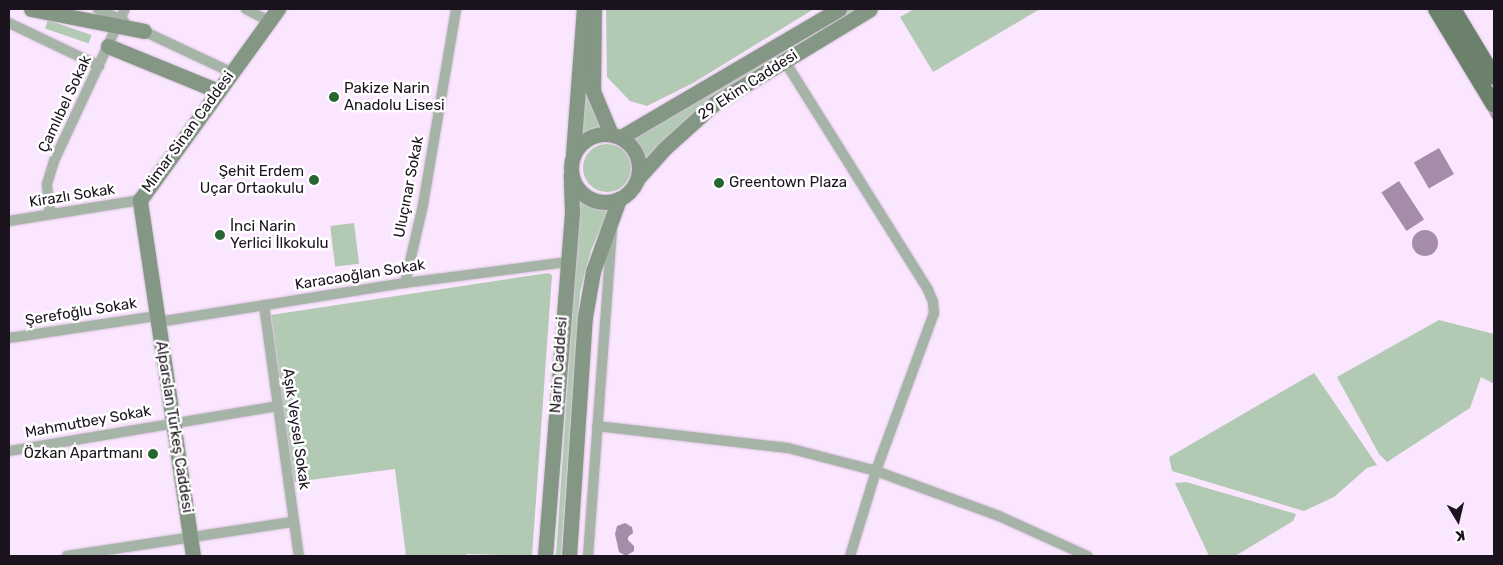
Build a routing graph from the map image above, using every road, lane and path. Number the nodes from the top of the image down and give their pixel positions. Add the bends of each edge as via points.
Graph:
1 (31, 9) edge
2 (65, 9) edge
3 (98, 9) edge
4 (246, 9) edge
5 (456, 9) edge
6 (584, 9) edge
7 (594, 9) edge
8 (839, 9) edge
9 (870, 9) edge
10 (1436, 9) edge
11 (1453, 9) edge
12 (273, 15) edge
13 (120, 19) edge
14 (9, 23) edge
15 (144, 31) joint
16 (108, 46) junction
17 (784, 60) junction
18 (99, 66) junction
19 (231, 72) junction
20 (1494, 77) edge
21 (218, 91) junction
22 (1494, 105) edge
23 (616, 135) junction
24 (573, 156) junction
25 (571, 174) junction
26 (638, 178) junction
27 (140, 200) junction
28 (616, 206) junction
29 (50, 214) junction
30 (9, 221) edge
31 (567, 262) junction
32 (405, 282) junction
33 (154, 298) joint
34 (264, 305) junction
35 (157, 319) junction
36 (9, 338) edge
37 (278, 406) junction
38 (172, 422) junction
39 (597, 426) junction
40 (9, 451) edge
41 (876, 471) junction
42 (293, 522) junction
43 (191, 536) junction
44 (67, 556) edge
45 (193, 556) edge
46 (299, 556) edge
47 (545, 556) edge
48 (569, 556) edge
49 (588, 556) edge
50 (850, 556) edge
51 (1087, 556) edge

1 - 13 main road
2 - 13 main road
3 - 13 street
4 - 12 street
5 - 32 street, Uluçınar Sokak via 423,205
6 - 24 main road
7 - 23 main road via 593,91
8 - 23 main road, 29 Ekim Caddesi
9 - 17 main road, 29 Ekim Caddesi
10 - 22 main road
11 - 20 main road
12 - 19 main road, Mimar Sinan Caddesi
13 - 15 main road
13 - 16 street, Çamlıbel Sokak
14 - 18 street
15 - 19 street
16 - 18 street, Çamlıbel Sokak
16 - 21 main road
17 - 26 main road, 29 Ekim Caddesi via 715,103 665,148
17 - 41 street via 933,302 934,313
18 - 29 street, Çamlıbel Sokak via 46,184
19 - 21 main road, Mimar Sinan Caddesi
21 - 27 main road, Mimar Sinan Caddesi
23 - 24 main road via 592,136
23 - 26 main road via 635,150 640,168
24 - 25 main road
25 - 28 main road via 575,184 589,198
25 - 31 main road, Narin Caddesi via 572,211
26 - 28 main road
27 - 29 street, Kirazlı Sokak
27 - 33 main road, Mimar Sinan Caddesi
28 - 39 street
28 - 48 main road, Narin Caddesi via 593,271 585,317
29 - 30 street, Kirazlı Sokak
31 - 32 street, Karacaoğlan Sokak
31 - 47 main road, Narin Caddesi
32 - 34 street, Karacaoğlan Sokak
33 - 35 main road, Alparslan Türkeş Caddesi
34 - 35 street, Karacaoğlan Sokak
34 - 37 street, Aşık Veysel Sokak
35 - 36 street, Şerefoğlu Sokak
35 - 38 main road, Alparslan Türkeş Caddesi
37 - 38 street, Mahmutbey Sokak
37 - 42 street, Aşık Veysel Sokak
38 - 40 street, Mahmutbey Sokak
38 - 43 main road, Alparslan Türkeş Caddesi
39 - 41 street via 788,448
39 - 49 street
41 - 50 street
41 - 51 street via 999,516
42 - 43 street
42 - 46 street, Aşık Veysel Sokak
43 - 44 street
43 - 45 main road, Alparslan Türkeş Caddesi

